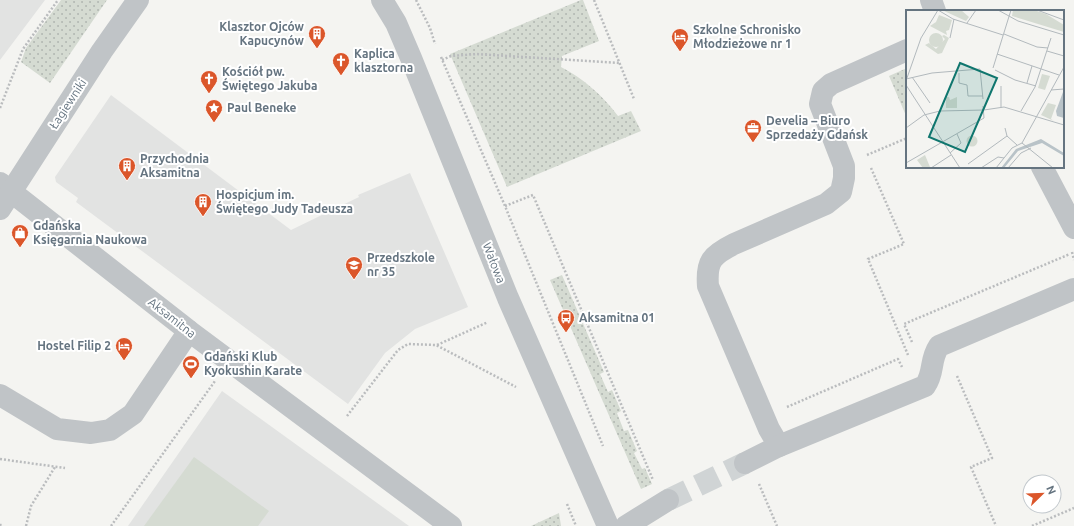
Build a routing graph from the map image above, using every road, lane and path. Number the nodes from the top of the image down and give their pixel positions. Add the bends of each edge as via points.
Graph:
1 (58, 0) edge
2 (138, 0) edge
3 (382, 0) edge
4 (416, 0) edge
5 (594, 0) edge
6 (931, 0) edge
7 (936, 10) edge
8 (436, 48) dead end
9 (906, 50) edge
10 (439, 54) dead end
11 (442, 60) junction
12 (620, 63) junction
13 (634, 99) dead end
14 (0, 108) edge
15 (906, 138) edge
16 (1043, 168) edge
17 (4, 195) edge
18 (505, 206) junction
19 (1074, 228) edge
20 (1074, 260) edge
21 (1074, 289) edge
22 (488, 322) dead end
23 (188, 331) junction
24 (436, 345) junction
25 (915, 349) dead end
26 (911, 362) dead end
27 (907, 367) dead end
28 (957, 375) dead end
29 (216, 379) dead end
30 (516, 387) dead end
31 (0, 395) edge
32 (784, 408) dead end
33 (346, 417) dead end
34 (779, 446) junction
35 (606, 452) dead end
36 (0, 459) edge
37 (745, 463) tunnel mouth
38 (55, 467) junction
39 (65, 468) dead end
40 (665, 502) joint
41 (567, 504) dead end
42 (1074, 508) edge
43 (26, 526) edge
44 (111, 526) edge
45 (451, 526) edge
46 (576, 526) edge
47 (608, 526) edge
48 (626, 526) edge
49 (996, 526) edge
50 (1032, 526) edge

1 - 14 path via 23,49
2 - 17 street, Łagiewniki
3 - 47 street, Wałowa via 396,23 508,298
4 - 8 path via 430,28
5 - 12 path
6 - 7 street
9 - 34 street via 831,84 823,91 820,104 844,166 841,192 826,204 721,250 711,259 707,273 708,286 769,429
10 - 11 path
11 - 12 path via 451,56 477,54
11 - 18 path
12 - 13 path
15 - 26 path via 866,156 904,244 868,259
16 - 19 street
17 - 23 street, Aksamitna
18 - 35 path
18 - 40 path via 533,195
20 - 25 path via 1073,253 904,324
21 - 34 street via 940,346 933,355 931,378 926,386
22 - 24 path
23 - 31 street via 133,414 110,430 91,433 57,429
23 - 45 street, Aksamitna
24 - 30 path
24 - 33 path via 408,344 398,350
27 - 32 path via 903,369 898,359
28 - 49 path via 992,458 971,467
29 - 44 path
34 - 37 street
36 - 38 path
38 - 39 path
38 - 43 path via 31,506
40 - 48 street
41 - 46 path
42 - 50 path

